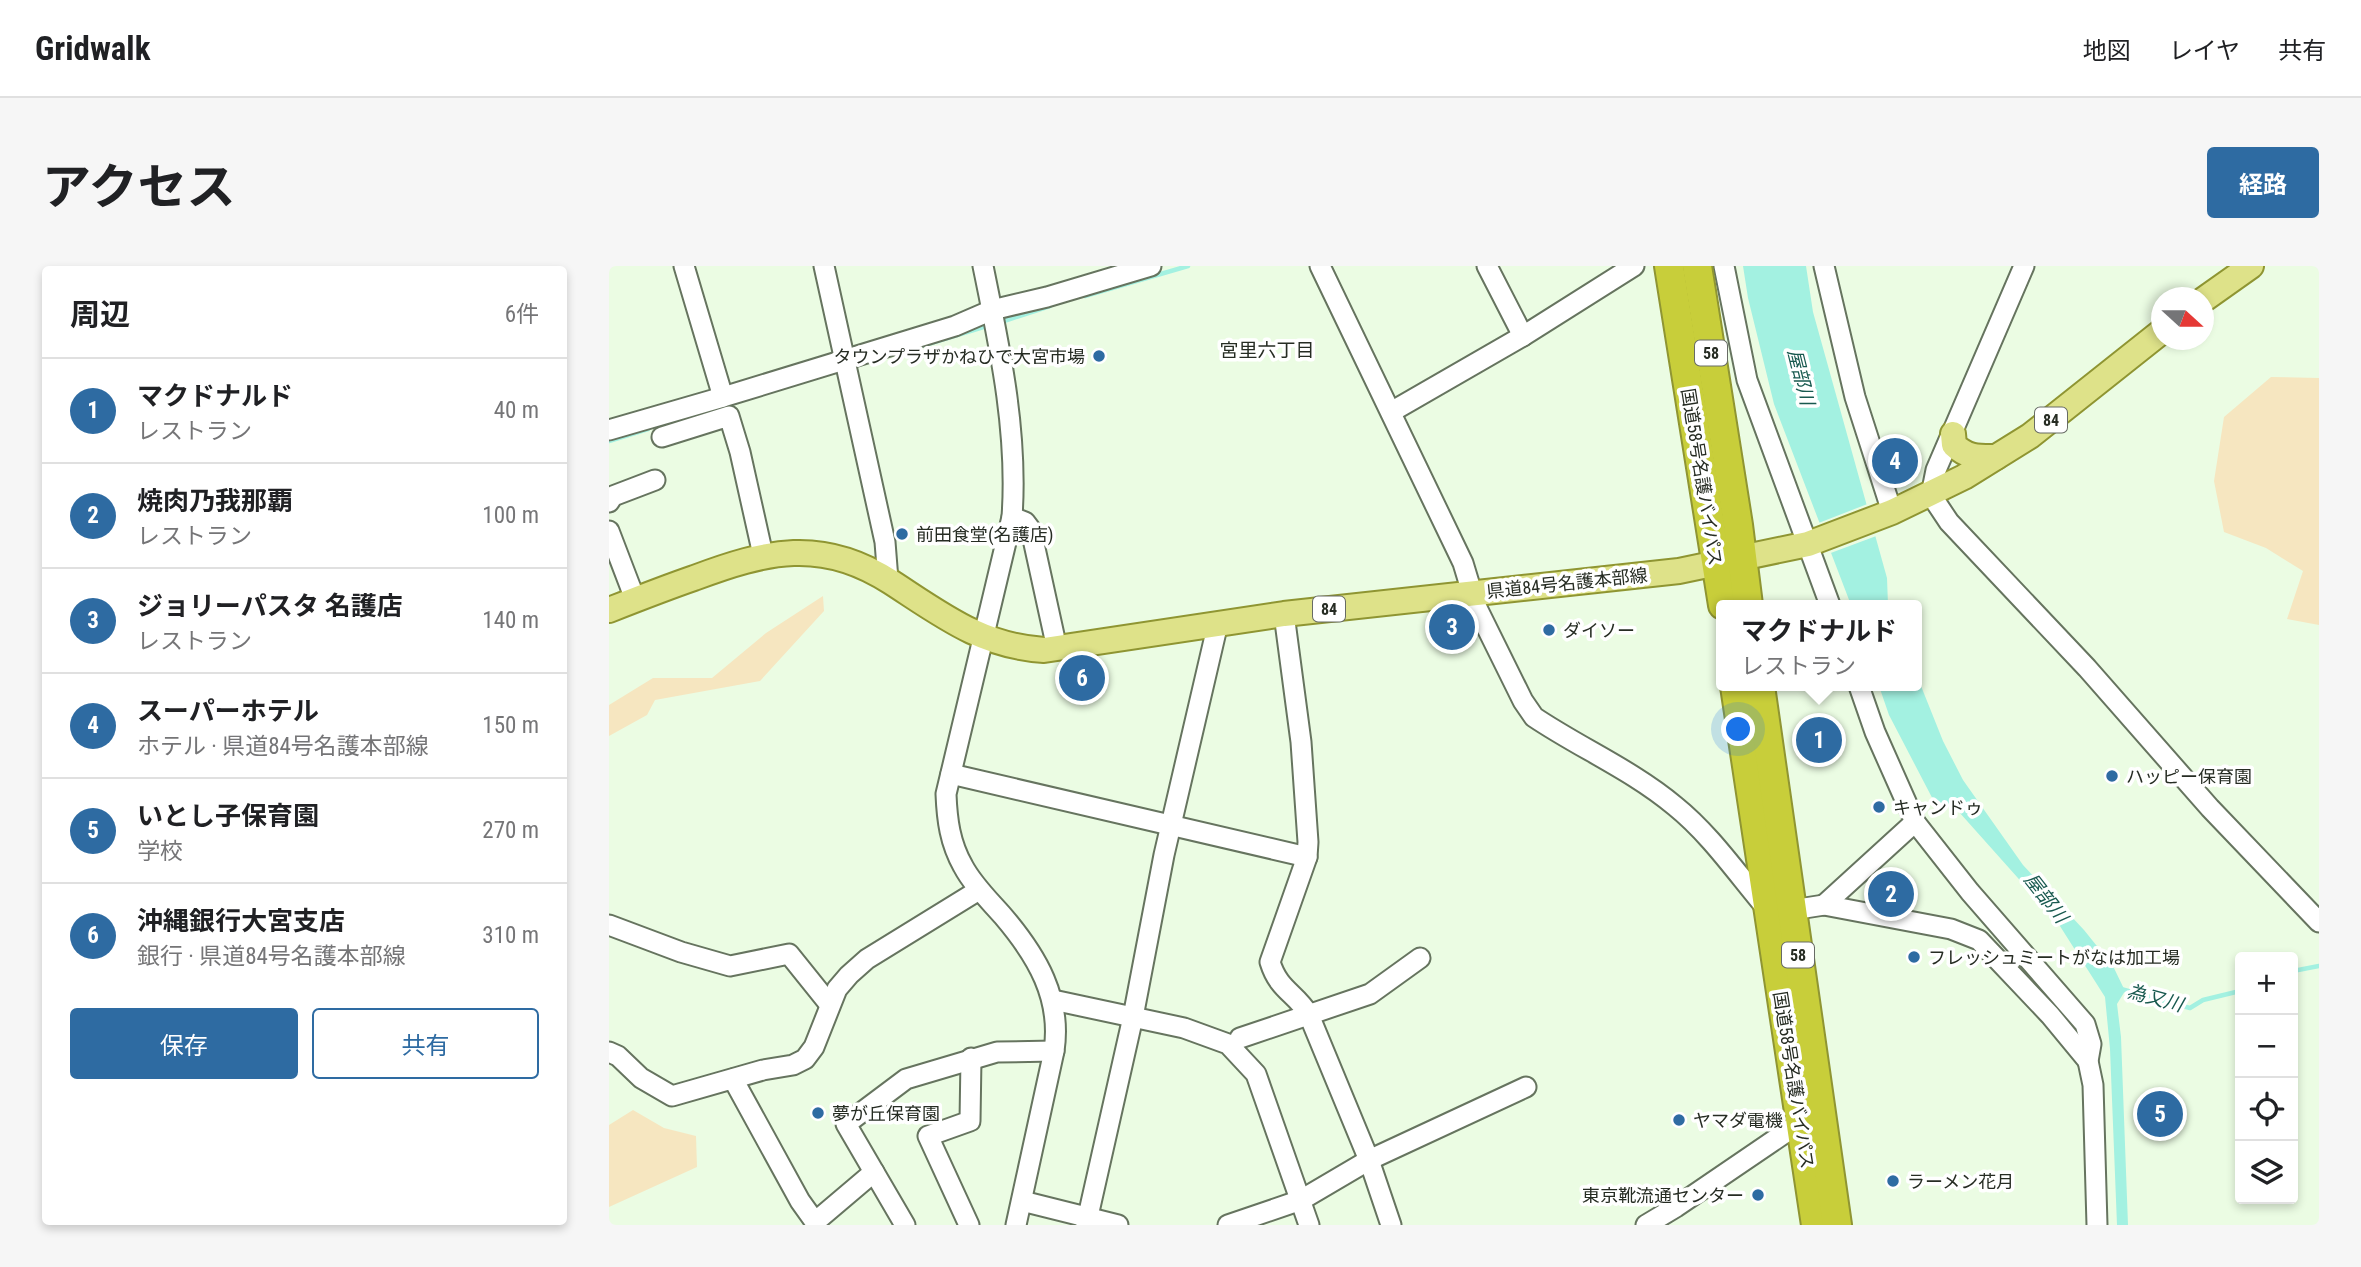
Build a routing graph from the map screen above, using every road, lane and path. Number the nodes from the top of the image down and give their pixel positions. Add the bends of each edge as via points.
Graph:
1 (684, 266) edge
2 (824, 266) edge
3 (983, 266) edge
4 (1151, 266) edge
5 (1320, 266) edge
6 (1487, 266) edge
7 (1634, 266) edge
8 (1668, 266) edge
9 (1697, 266) edge
10 (1724, 266) edge
11 (1824, 266) edge
12 (2024, 266) edge
13 (2251, 266) edge
14 (2214, 292) edge
15 (994, 319) junction
16 (1523, 336) junction
17 (2151, 340) edge
18 (844, 360) junction
19 (723, 397) junction
20 (1391, 412) junction
21 (609, 430) edge
22 (1953, 434) junction
23 (662, 438) dead end
24 (1996, 457) junction
25 (655, 480) dead end
26 (1931, 495) junction
27 (609, 502) edge
28 (1889, 513) junction
29 (1018, 519) junction
30 (609, 531) edge
31 (1811, 543) junction
32 (763, 555) junction
33 (1730, 562) junction
34 (888, 580) junction
35 (1473, 593) junction
36 (635, 599) junction
37 (1724, 600) edge
38 (1746, 600) edge
39 (1828, 600) edge
40 (609, 610) edge
41 (1284, 614) junction
42 (1218, 624) junction
43 (1054, 635) dead end
44 (983, 638) junction
45 (1736, 691) edge
46 (1760, 691) edge
47 (1861, 691) edge
48 (951, 774) junction
49 (1915, 822) junction
50 (1171, 826) junction
51 (1307, 857) junction
52 (979, 890) junction
53 (1824, 905) junction
54 (1780, 910) junction
55 (2319, 922) edge
56 (609, 925) edge
57 (1420, 958) dead end
58 (1053, 1000) junction
59 (830, 1005) junction
60 (1308, 1015) junction
61 (1133, 1017) junction
62 (1240, 1038) dead end
63 (1053, 1051) junction
64 (609, 1052) edge
65 (971, 1058) junction
66 (2088, 1061) junction
67 (733, 1079) junction
68 (1526, 1087) dead end
69 (1801, 1122) junction
70 (1369, 1160) junction
71 (874, 1172) junction
72 (1301, 1200) junction
73 (1021, 1201) junction
74 (1087, 1221) edge
75 (905, 1225) edge
76 (969, 1225) edge
77 (1016, 1225) edge
78 (1118, 1225) edge
79 (1228, 1225) edge
80 (1309, 1225) edge
81 (1391, 1225) edge
82 (1646, 1225) edge
83 (1816, 1225) edge
84 (1837, 1225) edge
85 (2097, 1225) edge

1 - 19 street
2 - 18 street
3 - 15 street
4 - 15 street
5 - 20 street
6 - 16 street
7 - 16 street
8 - 33 highway, 国道58号名護バイパス / 58
9 - 33 highway, 国道58号名護バイパス / 58
10 - 31 street via 1747,380
11 - 28 street
12 - 22 street
13 - 14 main road
15 - 18 street via 955,326
15 - 29 street via 1012,436
16 - 20 street
17 - 24 main road, 県道84号名護本部線 / 84 via 2030,436
18 - 19 street
18 - 34 street via 885,542
19 - 21 street
20 - 35 street
22 - 24 main road via 1954,445 1965,454
22 - 26 street via 1936,470
23 - 32 street via 729,416
24 - 26 main road, 県道84号名護本部線 / 84
25 - 27 street via 613,496
26 - 28 main road, 県道84号名護本部線 / 84
26 - 55 street via 1949,522
28 - 31 main road, 県道84号名護本部線 / 84
29 - 43 street via 1031,530
29 - 44 street
30 - 36 street
31 - 33 main road, 県道84号名護本部線 / 84
31 - 39 street
32 - 34 main road, 県道84号名護本部線 / 84 via 833,555
32 - 36 main road, 県道84号名護本部線 / 84
33 - 35 main road, 県道84号名護本部線 / 84
33 - 37 highway, 国道58号名護バイパス / 58
33 - 38 highway, 国道58号名護バイパス / 58
34 - 44 main road, 県道84号名護本部線 / 84
35 - 41 main road, 県道84号名護本部線 / 84
35 - 54 street via 1498,653 1534,717 1641,780 1678,808
36 - 40 main road, 県道84号名護本部線 / 84
41 - 42 main road, 県道84号名護本部線 / 84
41 - 51 street via 1301,742
42 - 44 main road, 県道84号名護本部線 / 84 via 1044,650
42 - 50 street
44 - 48 street
45 - 54 highway, 国道58号名護バイパス / 58
46 - 54 highway, 国道58号名護バイパス / 58
47 - 49 street
48 - 50 street
48 - 52 street via 946,794 949,831 963,867
49 - 53 street
49 - 66 street via 2085,1024 2091,1044
50 - 51 street
50 - 61 street
51 - 60 street via 1270,962 1275,978
52 - 58 street via 1025,945
52 - 59 street via 867,958 837,989
53 - 54 street
53 - 66 street via 1951,929 1979,940
54 - 69 highway, 国道58号名護バイパス / 58
54 - 84 highway, 国道58号名護バイパス / 58
56 - 59 street via 730,966 789,954
57 - 60 street via 1370,993
58 - 61 street
58 - 63 street
59 - 67 street via 805,1059
60 - 62 street
60 - 70 street
61 - 72 street via 1228,1044 1243,1059 1256,1074
61 - 74 street
63 - 65 street via 997,1052
63 - 73 street
64 - 67 street via 672,1096
65 - 71 street via 906,1079 846,1124
65 - 76 street via 969,1121 928,1136
66 - 85 street via 2093,1085
67 - 71 street via 815,1222
68 - 70 street
69 - 82 street
69 - 83 highway, 国道58号名護バイパス / 58
70 - 72 street
70 - 81 street
71 - 75 street
72 - 79 street
72 - 80 street
73 - 74 street
73 - 77 street
74 - 78 street

